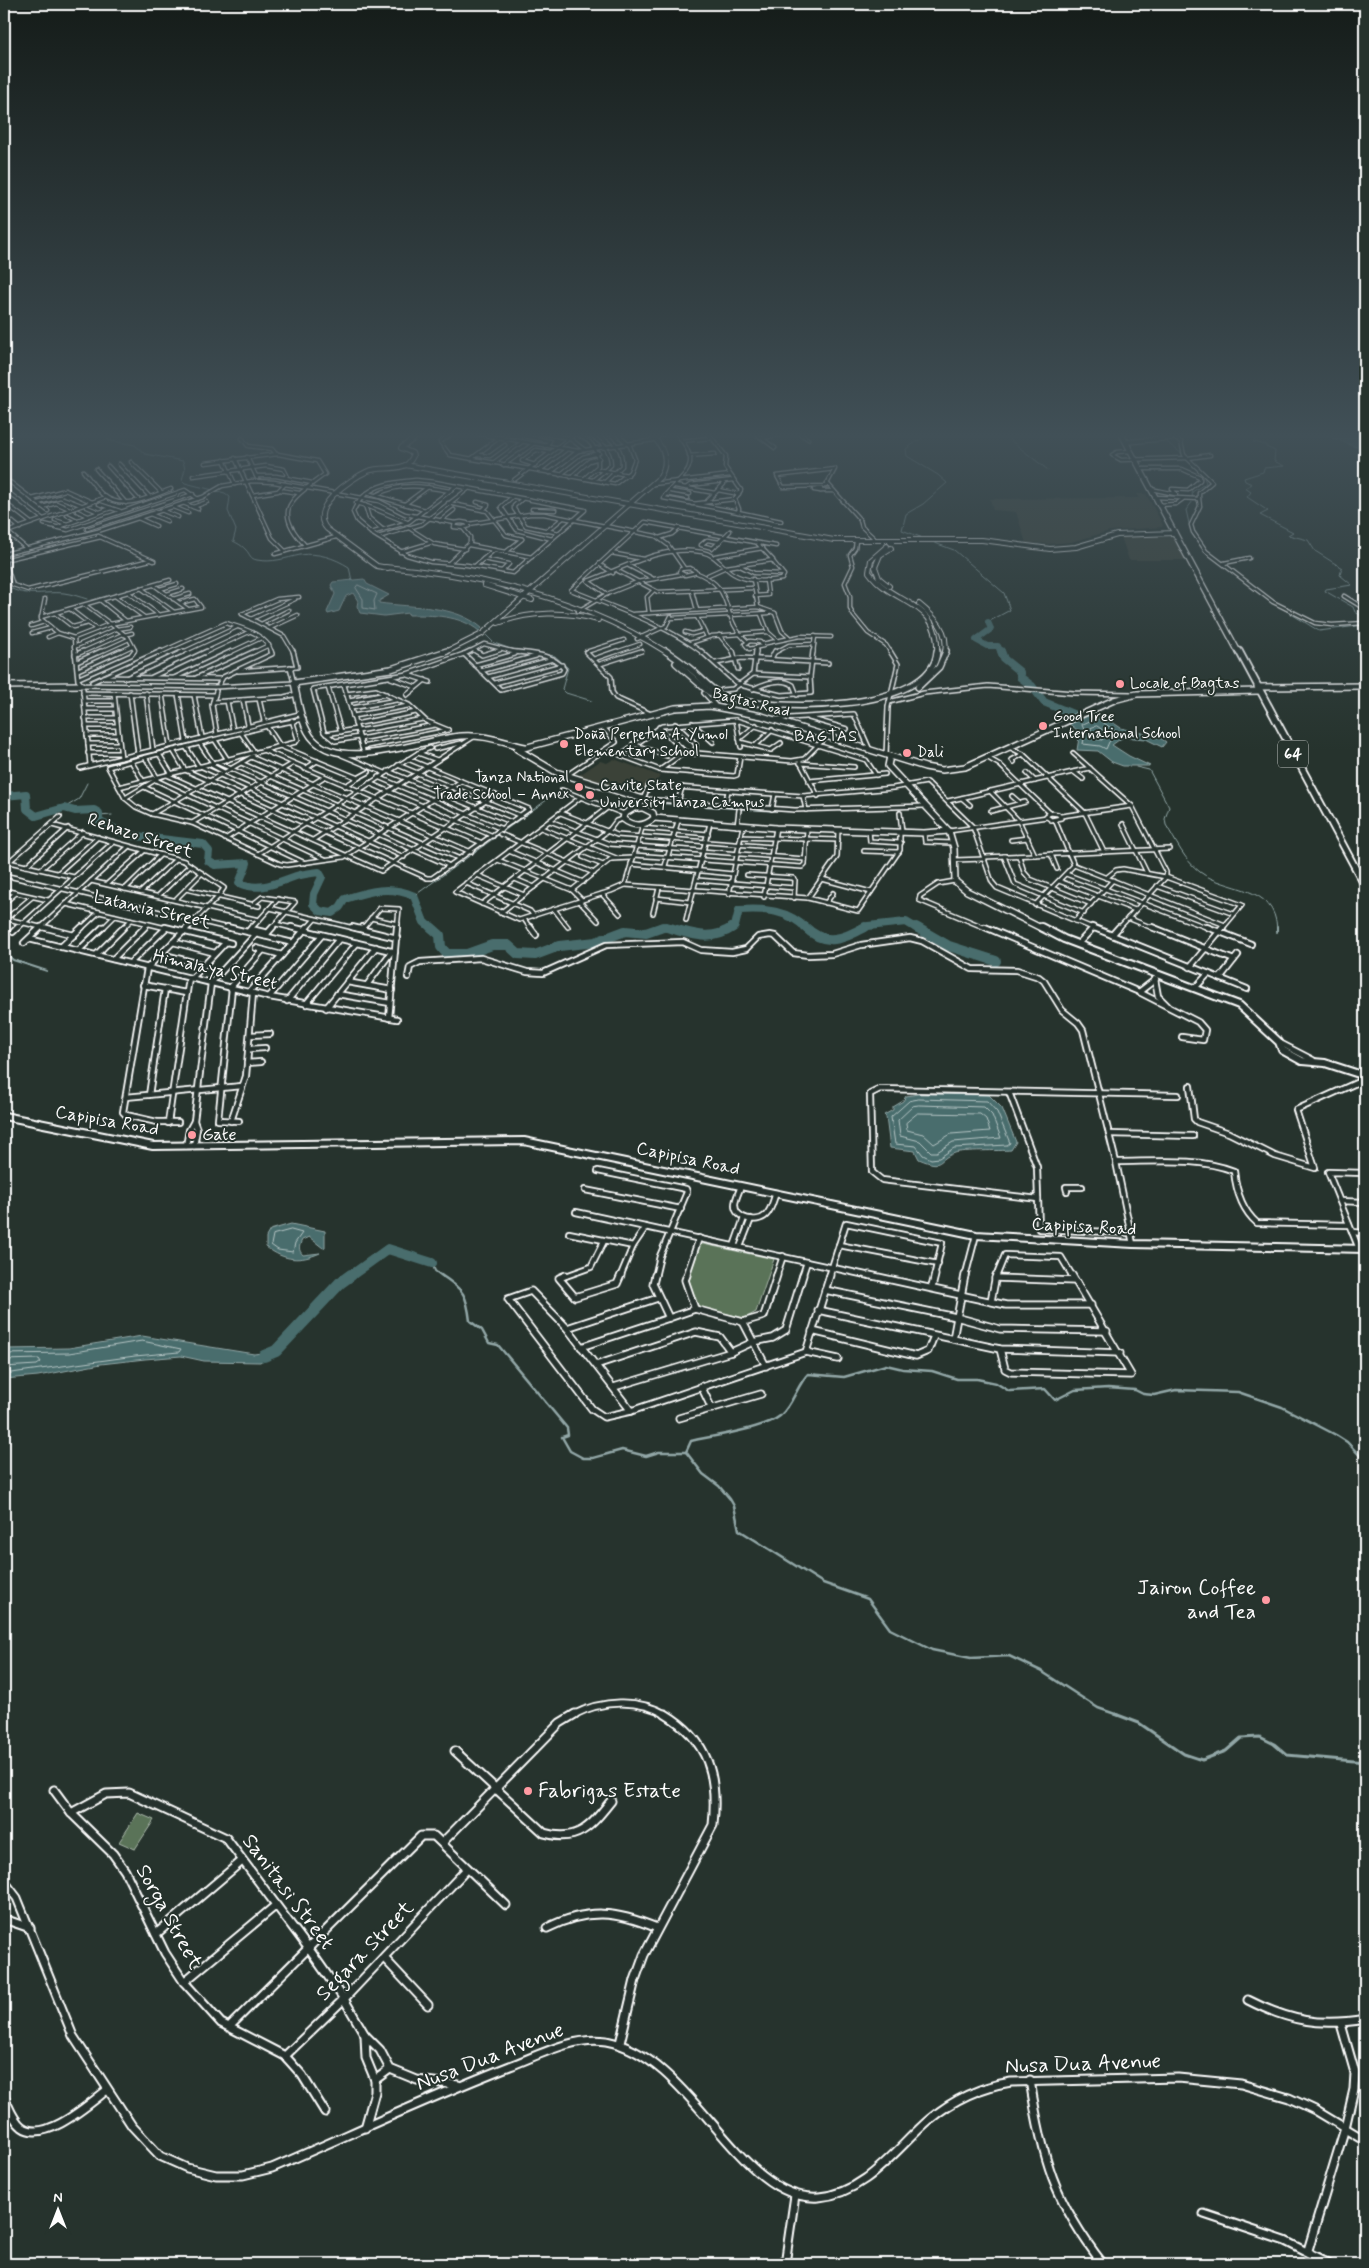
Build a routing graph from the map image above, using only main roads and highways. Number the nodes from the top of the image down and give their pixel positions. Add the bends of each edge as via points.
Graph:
1 (1178, 539) edge
2 (1365, 886) edge

1 - 2 main road, 64

